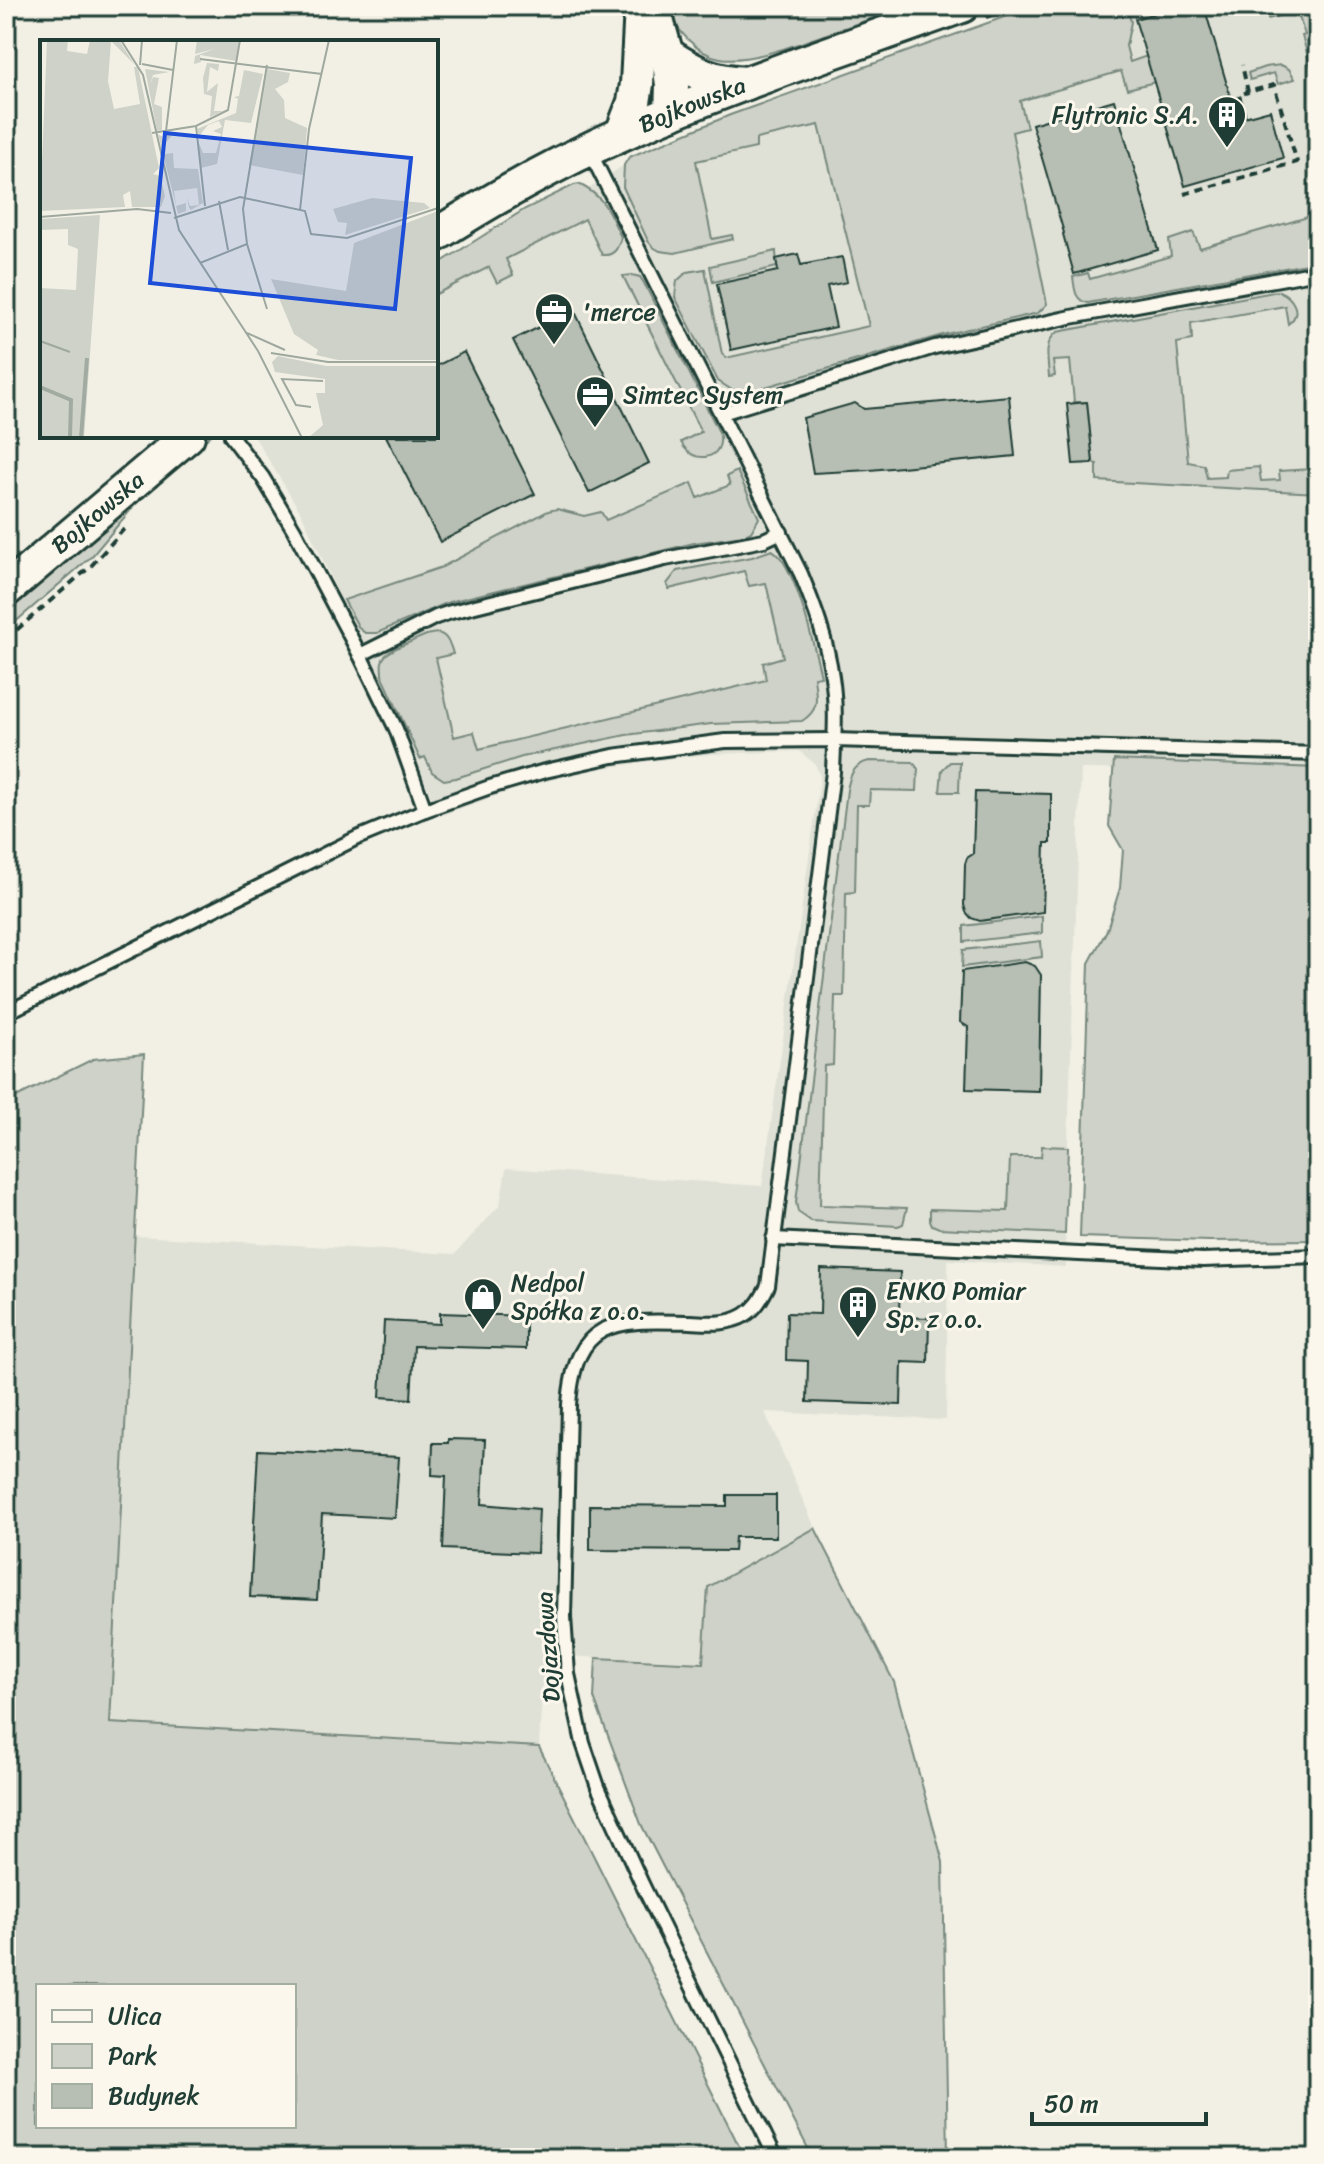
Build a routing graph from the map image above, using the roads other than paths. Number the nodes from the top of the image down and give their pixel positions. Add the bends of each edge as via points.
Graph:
1 (641, 6) edge
2 (653, 6) edge
3 (962, 6) edge
4 (653, 58) junction
5 (750, 83) junction
6 (671, 113) junction
7 (622, 133) junction
8 (589, 150) junction
9 (438, 234) edge
10 (1318, 272) edge
11 (722, 413) junction
12 (186, 438) edge
13 (233, 438) edge
14 (781, 532) junction
15 (6, 590) edge
16 (360, 655) junction
17 (834, 740) junction
18 (1318, 754) edge
19 (425, 810) junction
20 (6, 1013) edge
21 (773, 1239) junction
22 (1318, 1256) edge
23 (776, 2158) edge

1 - 4 street
2 - 4 street
3 - 5 street, Bojkowska
4 - 5 street via 725,82
4 - 6 street via 651,92
4 - 7 street
5 - 6 street, Bojkowska
6 - 7 street, Bojkowska
7 - 8 street, Bojkowska
8 - 9 street, Bojkowska
8 - 11 lane, Dojazdowa
10 - 11 lane via 935,347
11 - 14 lane, Dojazdowa
12 - 15 street, Bojkowska
13 - 16 lane via 294,530
14 - 16 lane via 451,612
14 - 17 lane, Dojazdowa via 817,611 827,648
16 - 19 lane via 396,729
17 - 18 lane
17 - 19 lane via 725,741 613,756 545,771
17 - 21 lane, Dojazdowa
19 - 20 lane via 357,838
21 - 22 lane via 1203,1260
21 - 23 lane, Dojazdowa via 768,1286 748,1314 716,1323 622,1323 587,1341 577,1358 570,1381 564,1617 574,1709 598,1787

